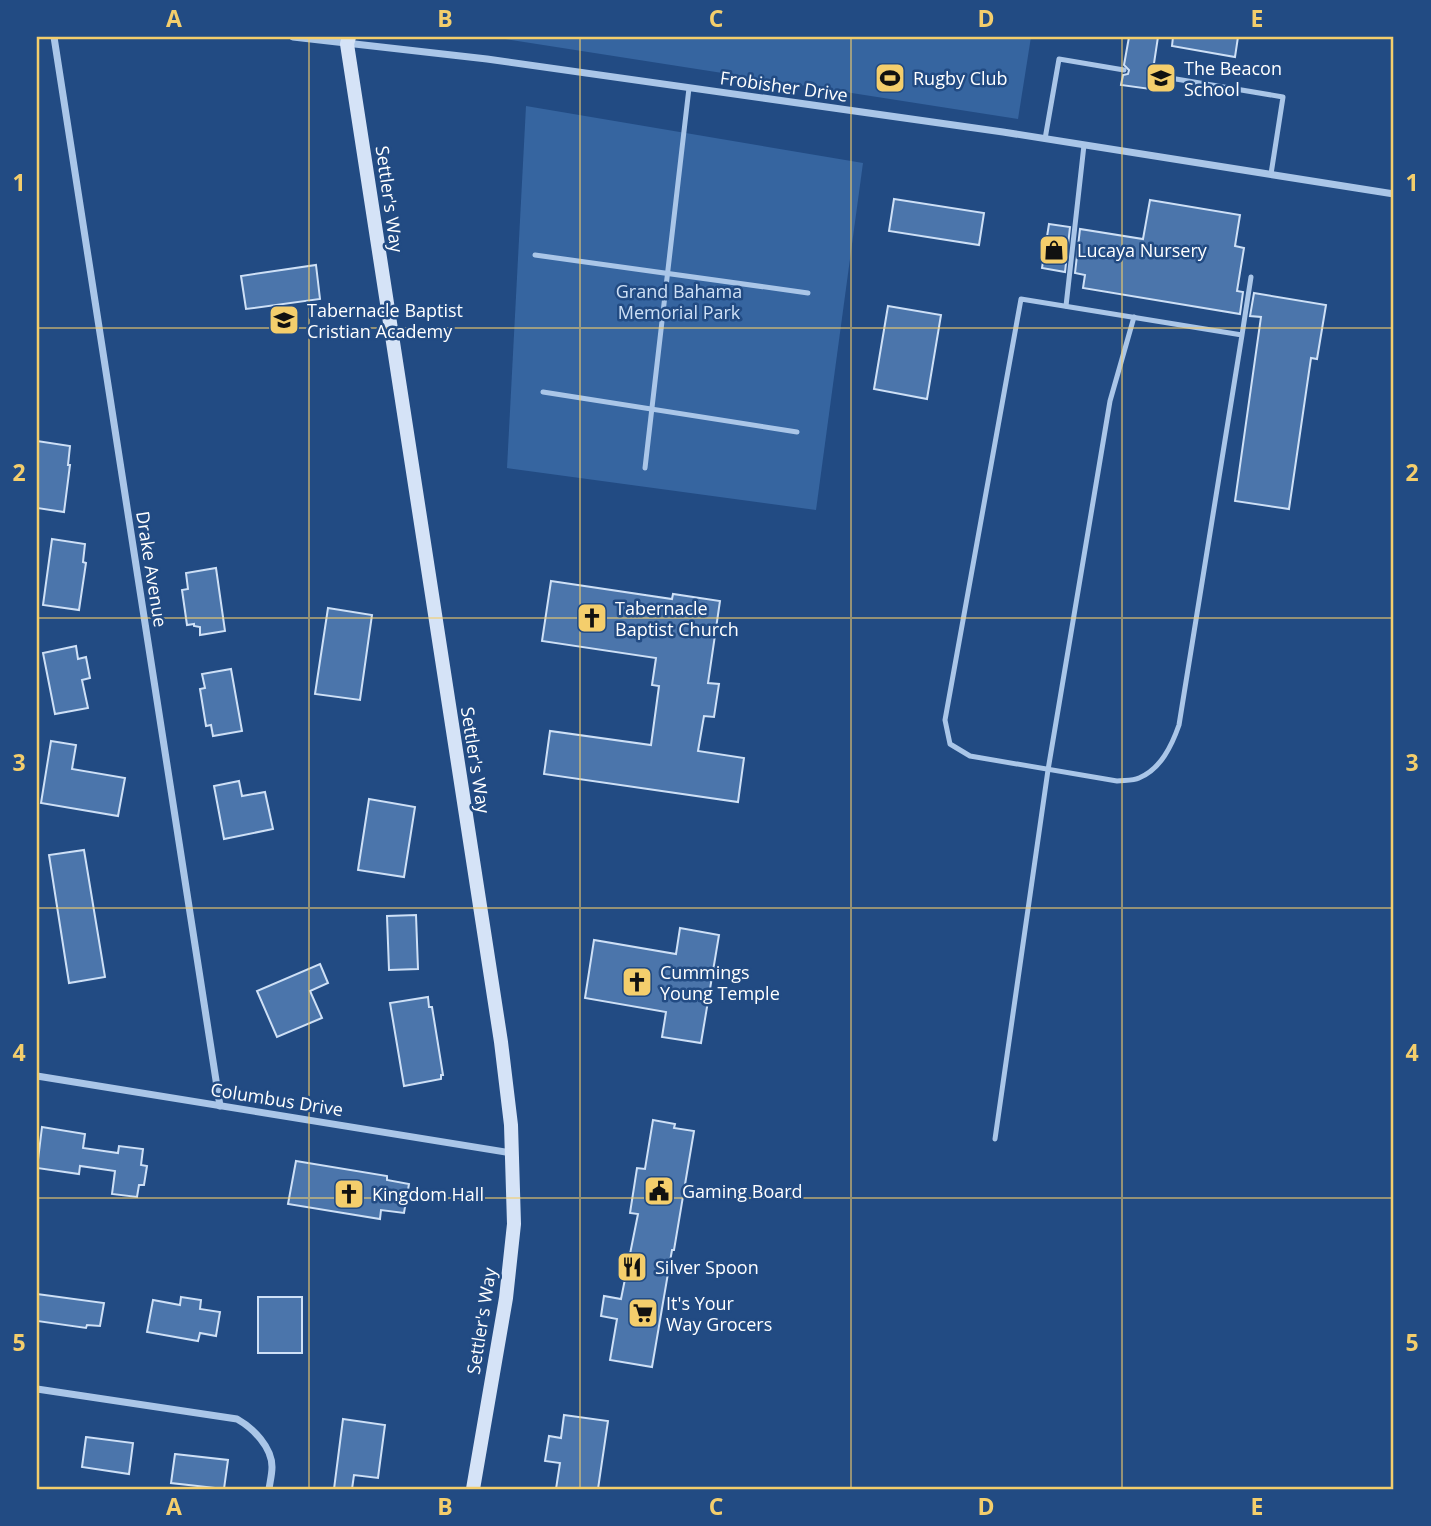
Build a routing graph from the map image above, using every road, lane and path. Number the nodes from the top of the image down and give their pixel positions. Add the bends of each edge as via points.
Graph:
1 (54, 37) edge
2 (293, 37) edge
3 (348, 41) edge
4 (1124, 70) dead end
5 (1152, 75) dead end
6 (689, 88) junction
7 (1045, 139) junction
8 (1084, 145) junction
9 (1271, 174) junction
10 (1394, 194) edge
11 (535, 255) dead end
12 (667, 273) junction
13 (1251, 277) dead end
14 (808, 293) dead end
15 (1066, 306) junction
16 (1134, 317) junction
17 (1242, 335) junction
18 (543, 391) dead end
19 (652, 409) junction
20 (797, 432) dead end
21 (645, 468) dead end
22 (1048, 770) junction
23 (37, 1076) edge
24 (220, 1106) junction
25 (995, 1139) dead end
26 (513, 1153) junction
27 (37, 1389) edge
28 (268, 1489) edge
29 (473, 1489) edge

1 - 24 street, Drake Avenue
2 - 3 street, Frobisher Drive
3 - 6 street, Frobisher Drive
3 - 26 main road, Settler's Way via 501,1042
4 - 7 lane via 1059,59
5 - 9 lane via 1283,97
6 - 7 street, Frobisher Drive
6 - 12 lane
7 - 8 street, Frobisher Drive
8 - 9 street, Frobisher Drive
8 - 15 lane
9 - 10 street, Frobisher Drive
11 - 12 lane
12 - 14 lane
12 - 19 lane
13 - 17 lane
15 - 16 lane
15 - 22 lane via 1021,299 945,720 950,744 970,756
16 - 17 lane
16 - 22 lane via 1110,401
17 - 22 lane via 1180,725 1171,746 1139,779 1117,781
18 - 19 lane
19 - 20 lane
19 - 21 lane
22 - 25 lane
23 - 24 street, Columbus Drive
24 - 26 street, Columbus Drive
26 - 29 main road, Settler's Way via 506,1298
27 - 28 street via 237,1419 270,1453

